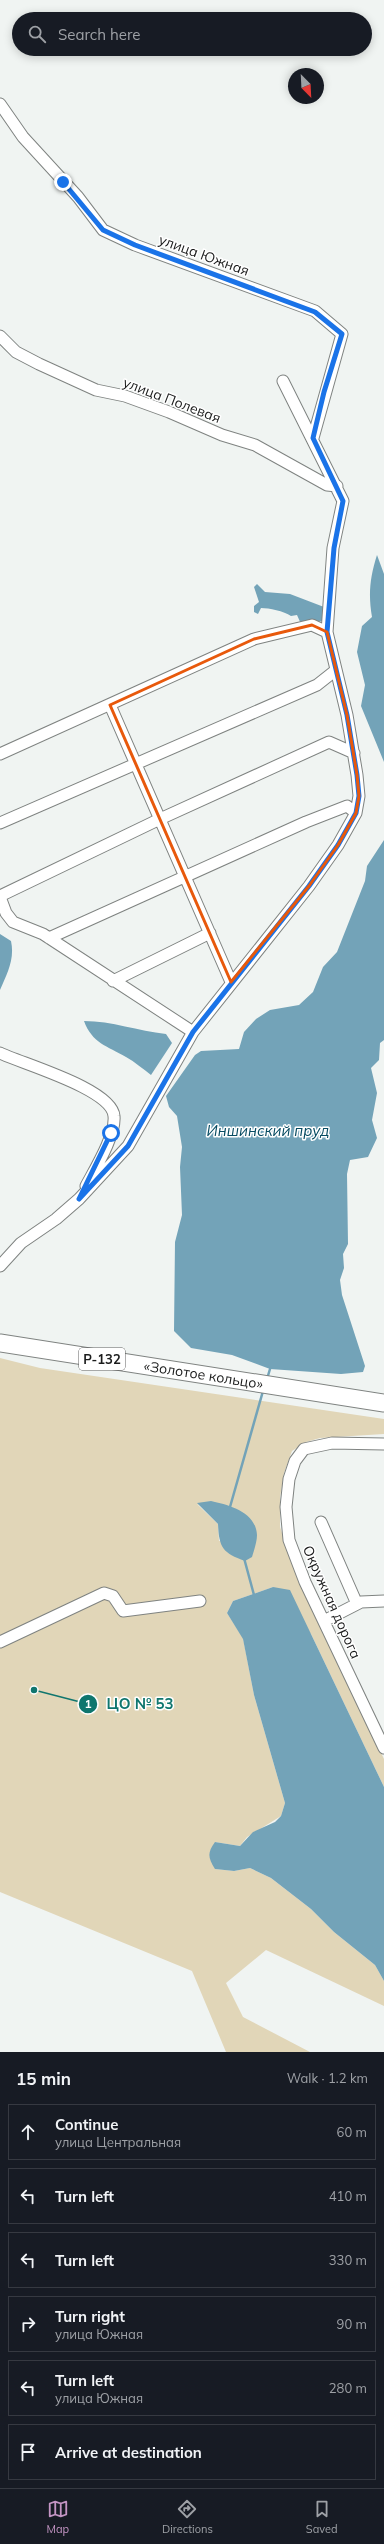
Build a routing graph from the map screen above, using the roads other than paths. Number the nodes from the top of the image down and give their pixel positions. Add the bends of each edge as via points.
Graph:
1 (0, 104) edge
2 (0, 336) edge
3 (283, 382) dead end
4 (313, 438) junction
5 (337, 486) junction
6 (327, 632) junction
7 (336, 670) junction
8 (110, 706) junction
9 (354, 753) junction
10 (0, 754) edge
11 (135, 763) junction
12 (356, 813) junction
13 (160, 819) junction
14 (0, 823) edge
15 (185, 877) junction
16 (0, 896) edge
17 (210, 933) junction
18 (49, 938) junction
19 (113, 981) junction
20 (232, 982) junction
21 (193, 1032) junction
22 (0, 1053) edge
23 (79, 1199) junction
24 (0, 1266) edge
25 (0, 1343) edge
26 (384, 1403) edge
27 (384, 1444) edge
28 (321, 1522) dead end
29 (200, 1601) dead end
30 (384, 1601) edge
31 (357, 1604) junction
32 (324, 1621) junction
33 (0, 1642) edge
34 (384, 1748) edge

1 - 4 street, улица Южная via 23,137 78,197 103,230 135,245 315,312 342,334
2 - 5 street, улица Полевая via 21,355 96,390 138,401 222,435 255,445 328,485
3 - 4 street
4 - 5 street
5 - 6 street via 343,501 334,548
6 - 7 street
6 - 8 street via 312,625 254,639
7 - 9 street
7 - 11 street via 317,685
8 - 10 street
8 - 11 street
9 - 12 street via 359,796
9 - 13 street via 329,742
11 - 13 street
11 - 14 street
12 - 15 street via 347,806
12 - 20 street via 338,845 309,886
13 - 15 street
13 - 16 street
15 - 17 street
15 - 18 street
16 - 18 street via 6,913 13,922
17 - 19 street
17 - 20 street
18 - 19 street
19 - 21 street
20 - 21 street
21 - 23 street via 128,1146
22 - 23 street via 60,1076 95,1093 111,1107 114,1118 111,1133
23 - 24 street via 56,1219 21,1243
25 - 26 highway, «Золотое кольцо» / Р-132
27 - 32 street, Окружная дорога via 332,1443 309,1447 299,1454 291,1470 286,1507 289,1540
28 - 31 street
29 - 33 street via 123,1612 113,1596 104,1593
30 - 31 street via 370,1600
31 - 32 street
32 - 34 street, Окружная дорога

